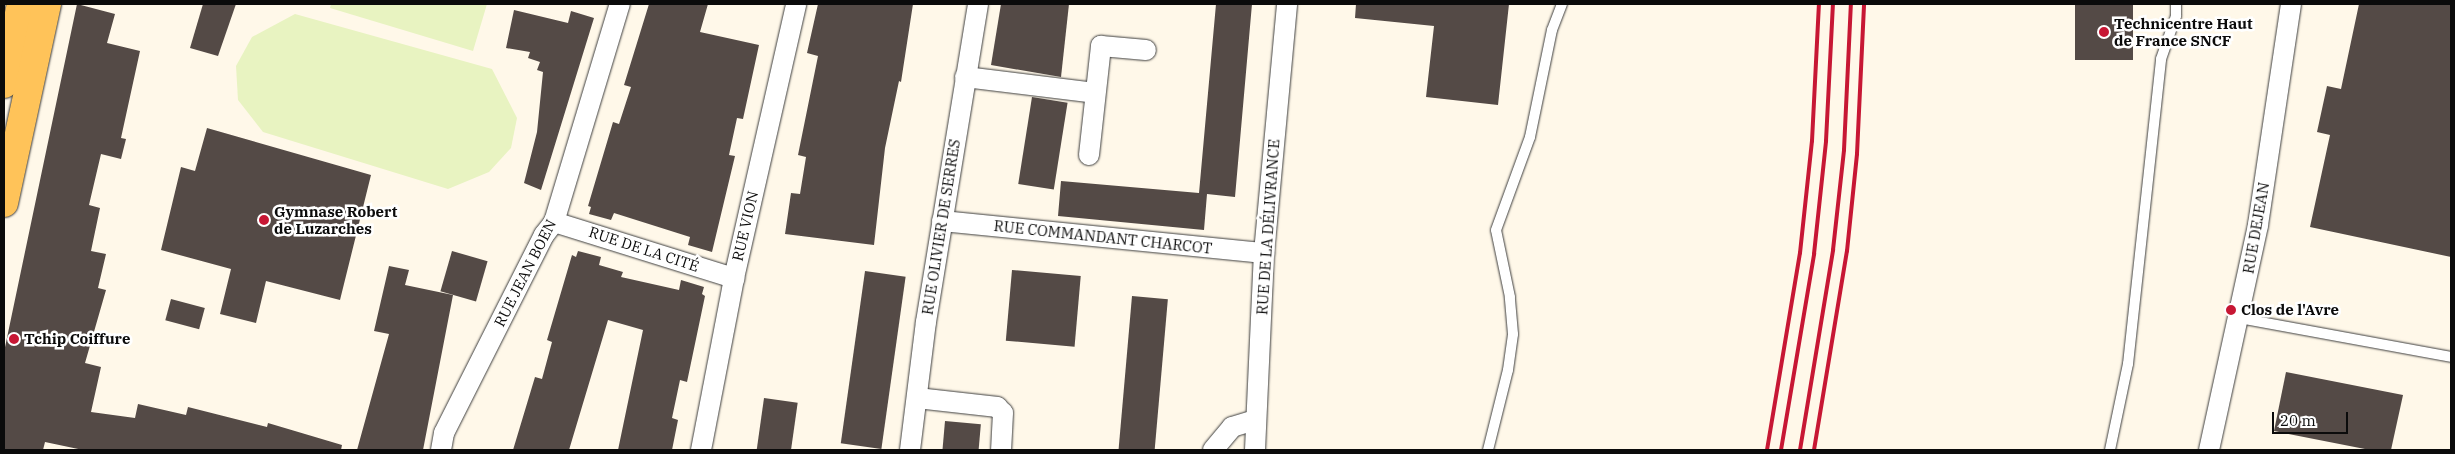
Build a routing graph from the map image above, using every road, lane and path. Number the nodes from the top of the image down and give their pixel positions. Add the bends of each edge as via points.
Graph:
1 (21, 4) edge
2 (47, 4) edge
3 (620, 4) edge
4 (796, 4) edge
5 (978, 4) edge
6 (1287, 4) edge
7 (1562, 4) edge
8 (2176, 4) edge
9 (2291, 4) edge
10 (1146, 50) dead end
11 (965, 77) junction
12 (4, 84) edge
13 (1095, 93) junction
14 (1089, 155) dead end
15 (4, 203) edge
16 (942, 221) junction
17 (554, 222) junction
18 (1264, 253) junction
19 (734, 278) junction
20 (2240, 318) junction
21 (2451, 357) edge
22 (917, 398) junction
23 (1255, 420) junction
24 (441, 450) edge
25 (701, 450) edge
26 (910, 450) edge
27 (1001, 450) edge
28 (1213, 450) edge
29 (1255, 450) edge
30 (1488, 450) edge
31 (2110, 450) edge
32 (2209, 450) edge

1 - 12 main road
2 - 15 main road
3 - 17 street, RUE JEAN BOEN
4 - 19 street, RUE VION
5 - 11 street, RUE OLIVIER DE SERRES
6 - 18 street, RUE DE LA DÉLIVRANCE
7 - 30 lane via 1552,30 1530,137 1496,230 1510,297 1513,334
8 - 31 lane via 2176,16 2161,59 2128,364
9 - 20 street, RUE DEJEAN via 2261,207
10 - 13 street via 1101,46
11 - 13 street
11 - 16 street, RUE OLIVIER DE SERRES
13 - 14 street
16 - 18 street, RUE COMMANDANT CHARCOT
16 - 22 street, RUE OLIVIER DE SERRES
17 - 19 street, RUE DE LA CITÉ
17 - 24 street, RUE JEAN BOEN via 544,235 444,433
18 - 23 street, RUE DE LA DÉLIVRANCE
19 - 25 street, RUE VION
20 - 21 lane
20 - 32 street, RUE DEJEAN
22 - 26 street, RUE OLIVIER DE SERRES
22 - 27 street via 997,408 1004,413
23 - 28 street via 1232,427
23 - 29 street, RUE DE LA DÉLIVRANCE

